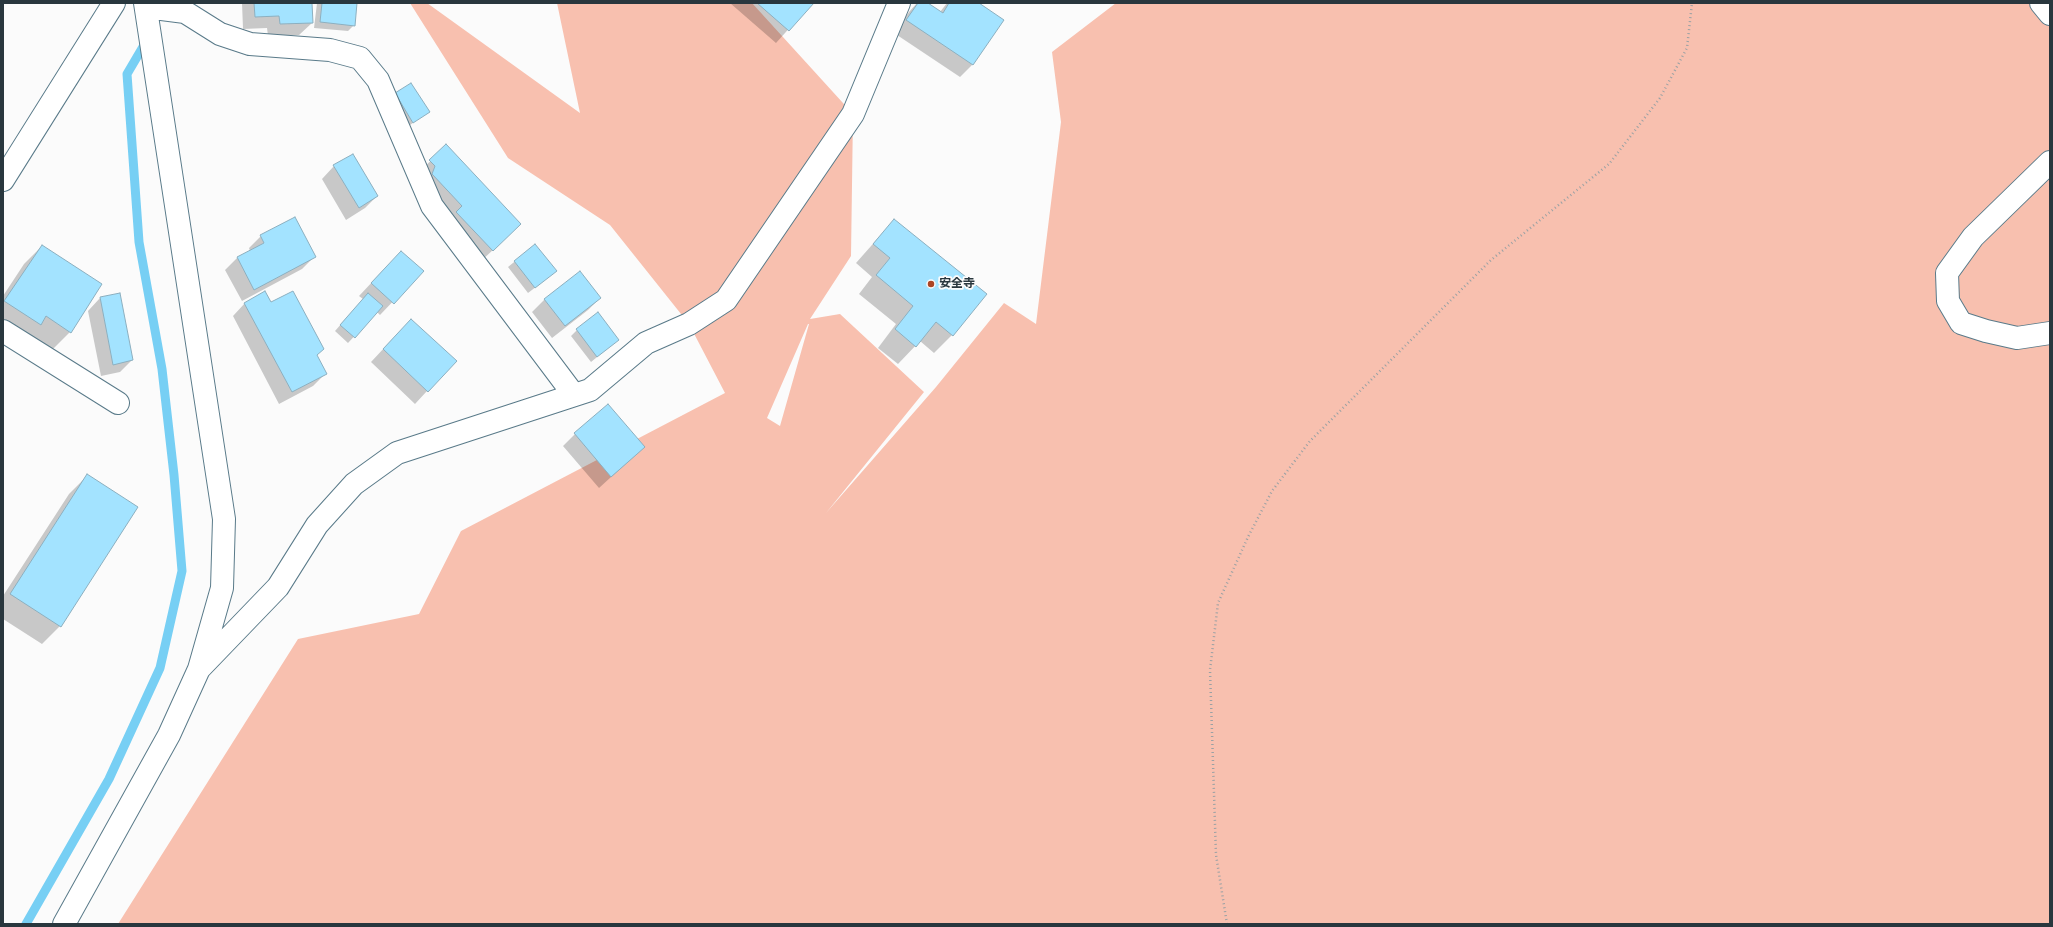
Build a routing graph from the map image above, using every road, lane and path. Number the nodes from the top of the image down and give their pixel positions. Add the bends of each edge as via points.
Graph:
1 (114, 3) edge
2 (899, 3) edge
3 (1692, 3) edge
4 (2041, 3) edge
5 (146, 5) edge
6 (2050, 14) edge
7 (2050, 162) edge
8 (3, 180) edge
9 (3, 331) edge
10 (2050, 333) edge
11 (574, 395) junction
12 (118, 403) dead end
13 (199, 669) junction
14 (64, 924) edge
15 (1227, 924) edge

1 - 8 street
2 - 11 street via 853,114 726,300 689,324 646,343 590,390
3 - 15 path via 1687,48 1660,98 1609,164 1491,260 1310,441 1272,491 1248,536 1218,603 1210,670 1216,855
4 - 6 street
5 - 11 street via 185,12 220,34 250,44 330,50 360,58 378,80 432,206
5 - 13 street via 224,519 222,588
7 - 10 street via 1973,237 1947,272 1948,302 1961,323 2017,338
9 - 12 street
11 - 13 street via 397,453 354,484 317,525 278,587
13 - 14 street via 169,735

